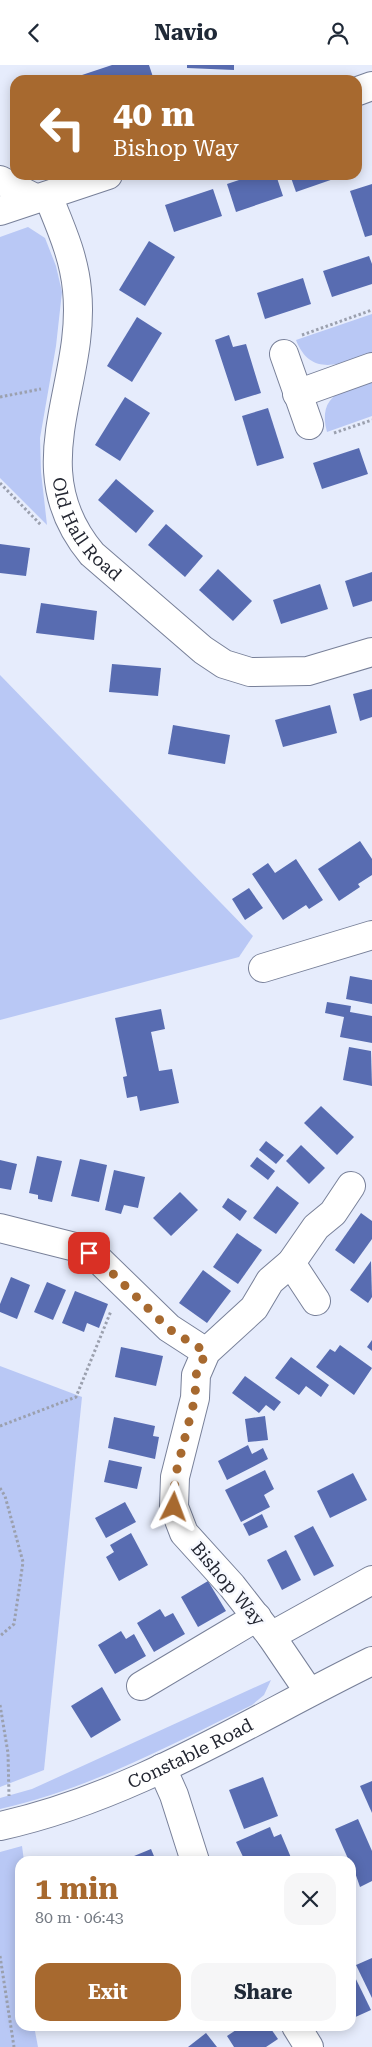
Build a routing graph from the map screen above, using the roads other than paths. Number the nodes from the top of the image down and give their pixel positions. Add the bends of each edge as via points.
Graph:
1 (0, 180) edge
2 (93, 180) edge
3 (42, 197) junction
4 (0, 211) edge
5 (284, 354) road end
6 (372, 367) edge
7 (298, 394) junction
8 (309, 425) road end
9 (372, 652) edge
10 (372, 935) edge
11 (263, 968) dead end
12 (352, 1187) dead end
13 (0, 1227) edge
14 (291, 1263) junction
15 (316, 1301) dead end
16 (206, 1352) junction
17 (372, 1580) edge
18 (264, 1626) junction
19 (372, 1661) edge
20 (141, 1686) dead end
21 (309, 1692) junction
22 (162, 1768) junction
23 (5, 1825) edge
24 (193, 1856) edge
25 (299, 2031) edge
26 (309, 2047) edge

1 - 3 street
2 - 3 street
3 - 4 street
3 - 9 street, Old Hall Road via 71,254 77,291 76,330 56,467 60,496 79,539 92,554 203,650 224,664 250,672 308,671
5 - 7 street
6 - 7 street
7 - 8 street
10 - 11 street
12 - 14 street, Bishop Way via 333,1213 316,1227
13 - 16 street via 79,1248 98,1259 169,1329
14 - 15 street
14 - 16 street, Bishop Way via 270,1281 254,1308
16 - 18 street, Bishop Way via 196,1375 194,1406 175,1477 174,1507 184,1533
17 - 18 street
18 - 20 street
18 - 21 street, Bishop Way
19 - 21 street, Constable Road
21 - 22 street, Constable Road
22 - 23 street, Constable Road via 91,1799
22 - 24 street
25 - 26 street

